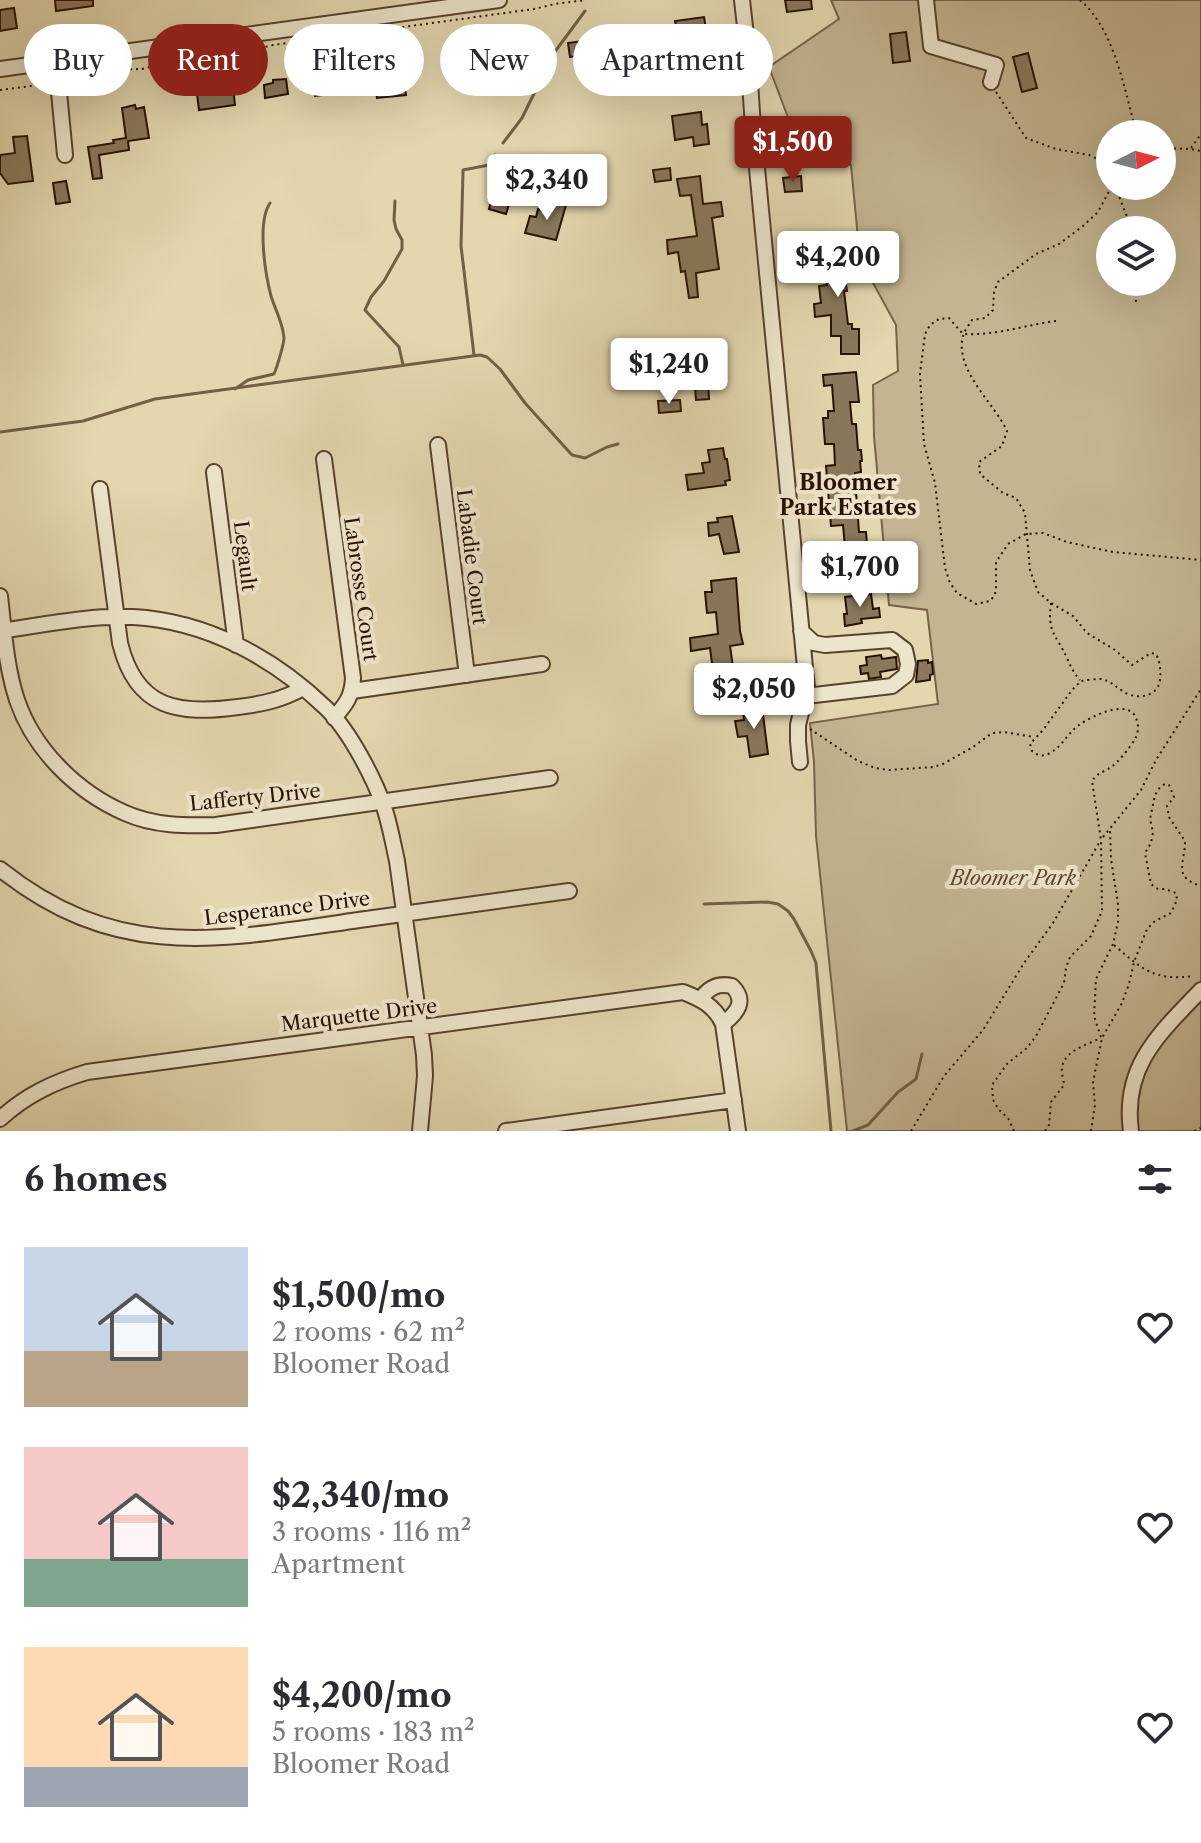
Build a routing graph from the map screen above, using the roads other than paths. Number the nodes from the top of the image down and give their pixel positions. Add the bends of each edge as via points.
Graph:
1 (499, 0) edge
2 (742, 0) edge
3 (926, 0) edge
4 (132, 51) edge
5 (24, 66) edge
6 (0, 69) edge
7 (991, 82) road end
8 (59, 96) edge
9 (65, 155) dead end
10 (438, 445) dead end
11 (324, 459) dead end
12 (214, 472) dead end
13 (100, 489) dead end
14 (0, 596) edge
15 (117, 618) junction
16 (2, 631) edge
17 (801, 631) junction
18 (236, 645) junction
19 (542, 664) dead end
20 (467, 675) junction
21 (303, 688) junction
22 (352, 691) junction
23 (803, 703) junction
24 (334, 718) junction
25 (800, 762) dead end
26 (550, 778) dead end
27 (382, 801) junction
28 (0, 869) edge
29 (569, 891) dead end
30 (404, 914) junction
31 (1198, 983) edge
32 (701, 999) junction
33 (723, 1024) junction
34 (420, 1028) junction
35 (734, 1100) junction
36 (0, 1119) edge
37 (622, 1124) edge
38 (420, 1131) edge
39 (507, 1131) edge
40 (738, 1131) edge
41 (1131, 1131) edge

1 - 4 street
2 - 17 street
3 - 7 street via 931,46 996,65
5 - 6 street
8 - 9 street
10 - 20 street, Labadie Court
11 - 22 street, Labrosse Court
12 - 18 street, Legault
13 - 15 street
14 - 16 street, Lafferty Drive
15 - 16 street
15 - 18 street via 194,628
15 - 21 street via 123,658 138,686 171,707 210,711 272,702
16 - 27 street, Lafferty Drive via 16,696 36,738 73,781 126,814 185,826 216,825
17 - 23 street
17 - 23 street via 825,645 892,640 905,650 908,664 906,675 892,686
18 - 21 street via 270,662
19 - 20 street
20 - 22 street
21 - 24 street
22 - 24 street, Labrosse Court
23 - 25 street
24 - 27 street
26 - 27 street, Lafferty Drive
27 - 30 street
28 - 30 street, Lesperance Drive via 51,905 105,926 163,938 228,938
29 - 30 street, Lesperance Drive
30 - 34 street
31 - 41 street via 1149,1049 1133,1081
32 - 33 street
32 - 33 street via 717,985 737,990 741,1002
32 - 34 street, Marquette Drive via 683,992
33 - 35 street
34 - 36 street, Marquette Drive via 87,1072 33,1093
34 - 38 street via 425,1076
35 - 37 street
35 - 40 street
37 - 39 street

